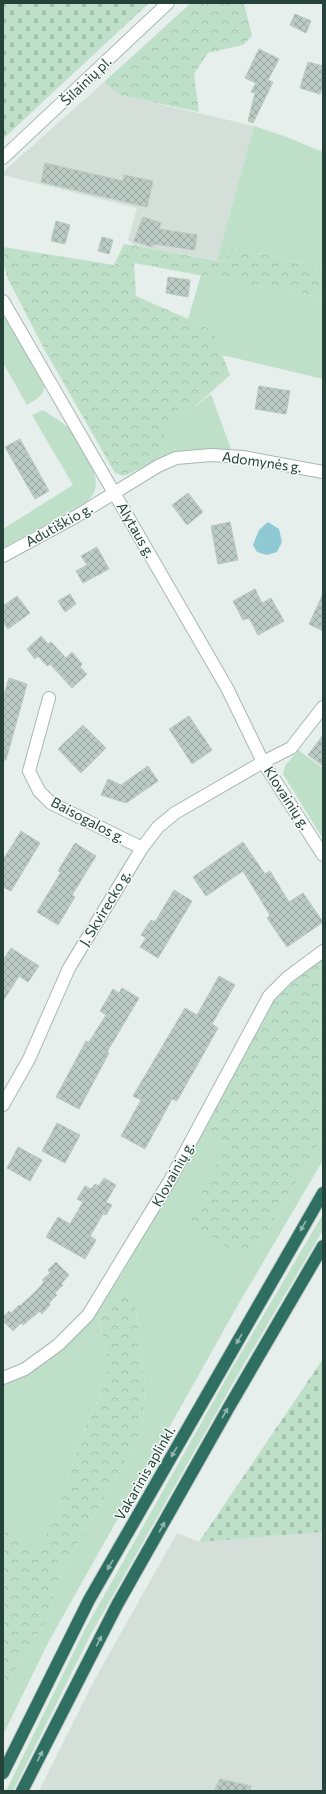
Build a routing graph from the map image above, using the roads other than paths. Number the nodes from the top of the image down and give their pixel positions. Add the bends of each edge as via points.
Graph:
1 (168, 3) edge
2 (3, 158) edge
3 (3, 301) edge
4 (323, 472) edge
5 (114, 492) junction
6 (3, 556) edge
7 (50, 698) dead end
8 (323, 707) edge
9 (263, 762) junction
10 (142, 848) junction
11 (323, 855) edge
12 (323, 951) edge
13 (3, 1105) edge
14 (323, 1193) edge
15 (323, 1246) edge
16 (3, 1378) edge
17 (3, 1773) edge
18 (22, 1791) edge

1 - 2 street, Šilainių pl.
3 - 5 street, Alytaus g.
4 - 5 street, Adomynės g. via 243,456 191,456 176,458 158,466
5 - 6 street, Adutiškio g. via 75,517
5 - 9 street, Alytaus g. via 227,688
7 - 10 street, Baisogalos g. via 29,771 39,791 52,803
8 - 9 street, J. Skvirecko g. via 291,748
9 - 10 street, J. Skvirecko g. via 175,813 158,827
9 - 11 street, Klovainių g.
10 - 13 street, J. Skvirecko g. via 69,968 29,1059
12 - 16 street, Klovainių g. via 288,977 269,996 169,1182 88,1315 53,1349 25,1369
14 -> 17 highway, Vakarinis aplinkl. via 90,1600
18 -> 15 highway via 117,1605

